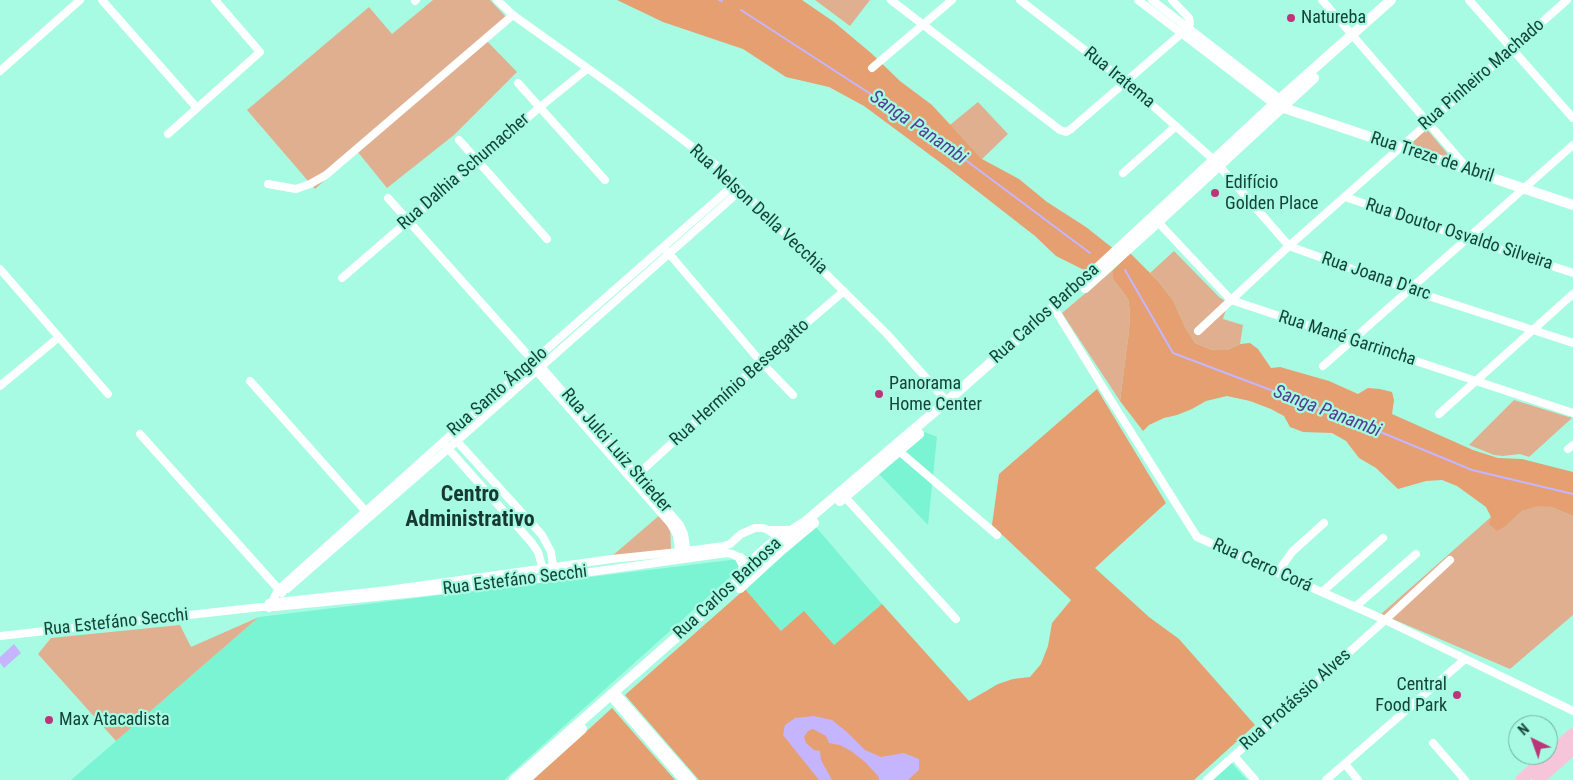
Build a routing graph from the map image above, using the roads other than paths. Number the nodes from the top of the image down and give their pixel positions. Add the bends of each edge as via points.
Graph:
1 (80, 0) edge
2 (102, 0) edge
3 (215, 0) edge
4 (497, 0) edge
5 (891, 0) edge
6 (952, 0) edge
7 (1020, 0) edge
8 (1138, 0) edge
9 (1152, 0) edge
10 (1172, 0) edge
11 (1322, 0) edge
12 (1391, 0) edge
13 (1400, 0) edge
14 (1469, 0) edge
15 (1567, 0) edge
16 (513, 15) junction
17 (922, 25) junction
18 (1184, 31) junction
19 (1354, 37) junction
20 (1512, 48) junction
21 (872, 68) dead end
22 (587, 69) junction
23 (0, 71) edge
24 (1126, 82) junction
25 (518, 83) dead end
26 (1282, 105) junction
27 (540, 107) junction
28 (197, 108) junction
29 (1573, 118) edge
30 (1428, 122) junction
31 (1176, 126) junction
32 (168, 134) dead end
33 (459, 140) dead end
34 (1573, 145) edge
35 (1399, 148) junction
36 (478, 160) junction
37 (1217, 162) junction
38 (1468, 169) junction
39 (1123, 173) dead end
40 (606, 180) dead end
41 (268, 184) dead end
42 (738, 187) junction
43 (1523, 188) junction
44 (1345, 197) junction
45 (388, 198) dead end
46 (1573, 204) edge
47 (1156, 219) junction
48 (407, 220) junction
49 (1466, 238) junction
50 (547, 239) dead end
51 (1289, 246) junction
52 (666, 251) junction
53 (0, 269) edge
54 (1573, 273) edge
55 (342, 278) dead end
56 (1410, 290) junction
57 (844, 291) junction
58 (1573, 294) edge
59 (1231, 300) junction
60 (1055, 310) junction
61 (1533, 330) junction
62 (1198, 332) dead end
63 (59, 337) junction
64 (1352, 341) junction
65 (1573, 343) edge
66 (533, 361) junction
67 (762, 362) junction
68 (1323, 366) dead end
69 (539, 369) junction
70 (250, 381) dead end
71 (1476, 381) junction
72 (0, 386) edge
73 (108, 394) dead end
74 (793, 395) dead end
75 (948, 404) junction
76 (1573, 413) edge
77 (1439, 414) dead end
78 (140, 434) dead end
79 (451, 434) junction
80 (457, 441) junction
81 (442, 442) junction
82 (448, 449) junction
83 (899, 451) junction
84 (637, 475) junction
85 (845, 497) junction
86 (368, 514) junction
87 (1324, 523) dead end
88 (771, 531) junction
89 (792, 531) junction
90 (997, 534) dead end
91 (1383, 538) dead end
92 (778, 539) junction
93 (779, 552) junction
94 (1416, 554) dead end
95 (683, 555) junction
96 (740, 558) junction
97 (1450, 560) dead end
98 (751, 564) junction
99 (765, 565) junction
100 (554, 568) junction
101 (1278, 572) junction
102 (544, 573) junction
103 (555, 577) junction
104 (739, 580) junction
105 (280, 592) junction
106 (1322, 592) junction
107 (271, 605) junction
108 (1356, 607) junction
109 (956, 619) dead end
110 (1385, 620) junction
111 (690, 629) junction
112 (0, 636) edge
113 (1465, 658) junction
114 (615, 697) junction
115 (1573, 711) edge
116 (1573, 734) edge
117 (1433, 743) dead end
118 (1573, 749) edge
119 (1234, 756) junction
120 (1344, 764) junction
121 (514, 780) edge
122 (525, 780) edge
123 (683, 780) edge
124 (692, 780) edge
125 (1207, 780) edge
126 (1255, 780) edge
127 (1326, 780) edge
128 (1358, 780) edge
129 (1465, 780) edge
130 (1521, 780) edge
131 (1538, 780) edge

1 - 23 street
2 - 28 street
3 - 28 street via 260,52
4 - 16 street, Rua Nelson Della Vecchia
5 - 17 street
6 - 17 street
7 - 24 street, Rua Iratema
8 - 18 street, Rua Treze de Abril
9 - 18 street, Rua Treze de Abril
10 - 18 street via 1189,18 1190,24
11 - 19 street
12 - 19 street, Rua Carlos Barbosa
13 - 19 street, Rua Carlos Barbosa
14 - 20 street
15 - 20 street, Rua Pinheiro Machado
16 - 22 street, Rua Nelson Della Vecchia
16 - 41 street via 326,175 296,188
17 - 21 street
17 - 24 street via 1066,132
18 - 24 street
18 - 26 street, Rua Treze de Abril
19 - 26 street, Rua Carlos Barbosa
19 - 30 street
20 - 29 street
20 - 30 street, Rua Pinheiro Machado
22 - 27 street, Rua Dalhia Schumacher
22 - 42 street, Rua Nelson Della Vecchia via 717,166
24 - 31 street, Rua Iratema
25 - 27 street
26 - 35 street, Rua Treze de Abril
26 - 37 street, Rua Carlos Barbosa
27 - 36 street, Rua Dalhia Schumacher
27 - 40 street
28 - 32 street
30 - 35 street, Rua Pinheiro Machado
30 - 38 street
31 - 37 street, Rua Iratema
31 - 39 street
33 - 36 street
34 - 43 street
35 - 38 street, Rua Treze de Abril
35 - 44 street, Rua Pinheiro Machado
36 - 48 street, Rua Dalhia Schumacher
36 - 50 street
37 - 47 street, Rua Carlos Barbosa
37 - 51 street, Rua Joana D'arc
38 - 43 street, Rua Treze de Abril
42 - 52 street, Rua Santo Ângelo
42 - 57 street, Rua Nelson Della Vecchia
43 - 46 street, Rua Treze de Abril
43 - 49 street
44 - 49 street, Rua Doutor Osvaldo Silveira
44 - 51 street, Rua Pinheiro Machado
45 - 48 street, Rua Julci Luiz Strieder
47 - 59 street, Rua Mané Garrincha
47 - 60 street, Rua Carlos Barbosa
48 - 55 street, Rua Dalhia Schumacher
48 - 66 street, Rua Julci Luiz Strieder
49 - 54 street, Rua Doutor Osvaldo Silveira
49 - 56 street
51 - 56 street, Rua Joana D'arc
51 - 59 street, Rua Pinheiro Machado
52 - 66 street, Rua Santo Ângelo
52 - 67 street
52 - 69 street, Rua Santo Ângelo
53 - 63 street
56 - 61 street, Rua Joana D'arc
56 - 64 street
57 - 67 street, Rua Hermínio Bessegatto
57 - 75 street, Rua Nelson Della Vecchia via 887,334
58 - 61 street
59 - 62 street, Rua Pinheiro Machado
59 - 64 street, Rua Mané Garrincha
60 - 75 street, Rua Carlos Barbosa
60 - 101 street, Rua Cerro Corá via 1197,537
61 - 65 street, Rua Joana D'arc
61 - 71 street
63 - 72 street
63 - 73 street
64 - 68 street
64 - 71 street, Rua Mané Garrincha
66 - 69 street, Rua Julci Luiz Strieder
66 - 79 street, Rua Santo Ângelo
67 - 74 street
67 - 84 street, Rua Hermínio Bessegatto
69 - 80 street, Rua Santo Ângelo
69 - 84 street, Rua Julci Luiz Strieder
69 - 95 street, Rua Julci Luiz Strieder via 670,522
70 - 86 street
71 - 76 street, Rua Mané Garrincha
71 - 77 street
75 - 83 street, Rua Carlos Barbosa
75 - 89 street, Rua Carlos Barbosa
78 - 105 street
79 - 80 street
79 - 81 street, Rua Santo Ângelo
80 - 82 street, Rua Santo Ângelo
80 - 100 street via 542,535 551,552
81 - 82 street
81 - 86 street, Rua Santo Ângelo
82 - 86 street, Rua Santo Ângelo
82 - 102 street via 532,543
83 - 85 street, Rua Carlos Barbosa
83 - 90 street
84 - 95 street, Rua Julci Luiz Strieder via 680,525 684,534
85 - 93 street, Rua Carlos Barbosa
85 - 109 street
86 - 105 street, Rua Santo Ângelo
87 - 101 street via 1292,552
88 - 89 street
88 - 92 street
88 - 95 street via 755,528 730,544
89 - 92 street, Rua Carlos Barbosa
91 - 106 street
92 - 93 street
92 - 98 street, Rua Carlos Barbosa
93 - 99 street, Rua Carlos Barbosa
94 - 108 street
95 - 96 street, Rua Estefáno Secchi via 727,553
95 - 100 street via 612,559
95 - 103 street, Rua Estefáno Secchi
96 - 98 street, Rua Estefáno Secchi
96 - 104 street via 744,566
97 - 110 street, Rua Protássio Alves
98 - 99 street, Rua Estefáno Secchi
98 - 104 street, Rua Carlos Barbosa
99 - 111 street, Rua Carlos Barbosa
100 - 102 street
100 - 103 street
101 - 106 street, Rua Cerro Corá
102 - 103 street, Rua Estefáno Secchi
102 - 107 street, Rua Estefáno Secchi
104 - 111 street, Rua Carlos Barbosa
105 - 107 street, Rua Santo Ângelo
106 - 108 street, Rua Cerro Corá
107 - 112 street, Rua Estefáno Secchi
108 - 110 street, Rua Cerro Corá
110 - 113 street, Rua Cerro Corá
110 - 119 street, Rua Protássio Alves
111 - 114 street, Rua Carlos Barbosa
113 - 115 street, Rua Cerro Corá
113 - 120 street
114 - 121 street, Rua Carlos Barbosa
114 - 122 street, Rua Carlos Barbosa
114 - 123 street
114 - 124 street
116 - 130 main road
117 - 129 street
118 - 131 main road
119 - 125 street, Rua Protássio Alves
119 - 126 street
120 - 127 street
120 - 128 street

